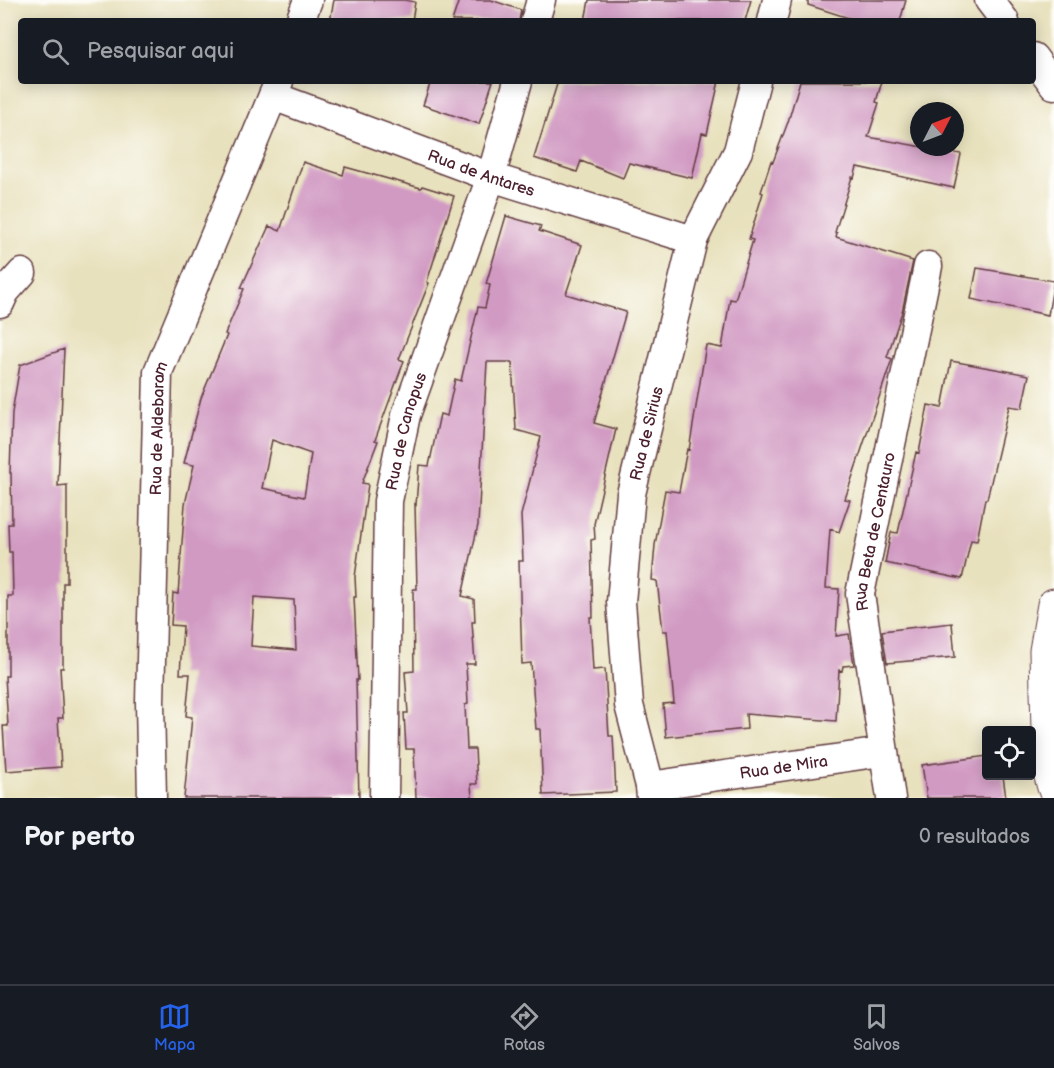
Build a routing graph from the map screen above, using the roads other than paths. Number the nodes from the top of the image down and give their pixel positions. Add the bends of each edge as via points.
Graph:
1 (308, 0) edge
2 (541, 0) edge
3 (777, 0) edge
4 (989, 0) edge
5 (301, 18) edge
6 (536, 18) edge
7 (773, 18) edge
8 (1003, 18) edge
9 (1036, 61) edge
10 (517, 84) edge
11 (755, 84) edge
12 (1054, 85) edge
13 (276, 88) edge
14 (491, 177) junction
15 (693, 240) junction
16 (928, 266) dead end
17 (22, 273) dead end
18 (0, 303) edge
19 (1054, 605) edge
20 (882, 752) junction
21 (1054, 787) edge
22 (651, 792) edge
23 (152, 798) edge
24 (384, 798) edge
25 (891, 798) edge

1 - 5 street
2 - 6 street
3 - 7 street
4 - 8 street
9 - 12 street
10 - 14 street, Rua de Canopus
11 - 15 street, Rua de Sirius via 738,151
13 - 14 street, Rua de Antares
13 - 23 street, Rua de Aldebaram via 158,372 150,702
14 - 15 street, Rua de Antares
14 - 24 street, Rua de Canopus via 406,415 388,501
15 - 22 street, Rua de Sirius via 631,494 621,602 629,705
16 - 20 street, Rua Beta de Centauro via 860,594
17 - 18 street
19 - 21 street via 1046,651 1049,769
20 - 22 street, Rua de Mira
20 - 25 street, Rua Beta de Centauro

